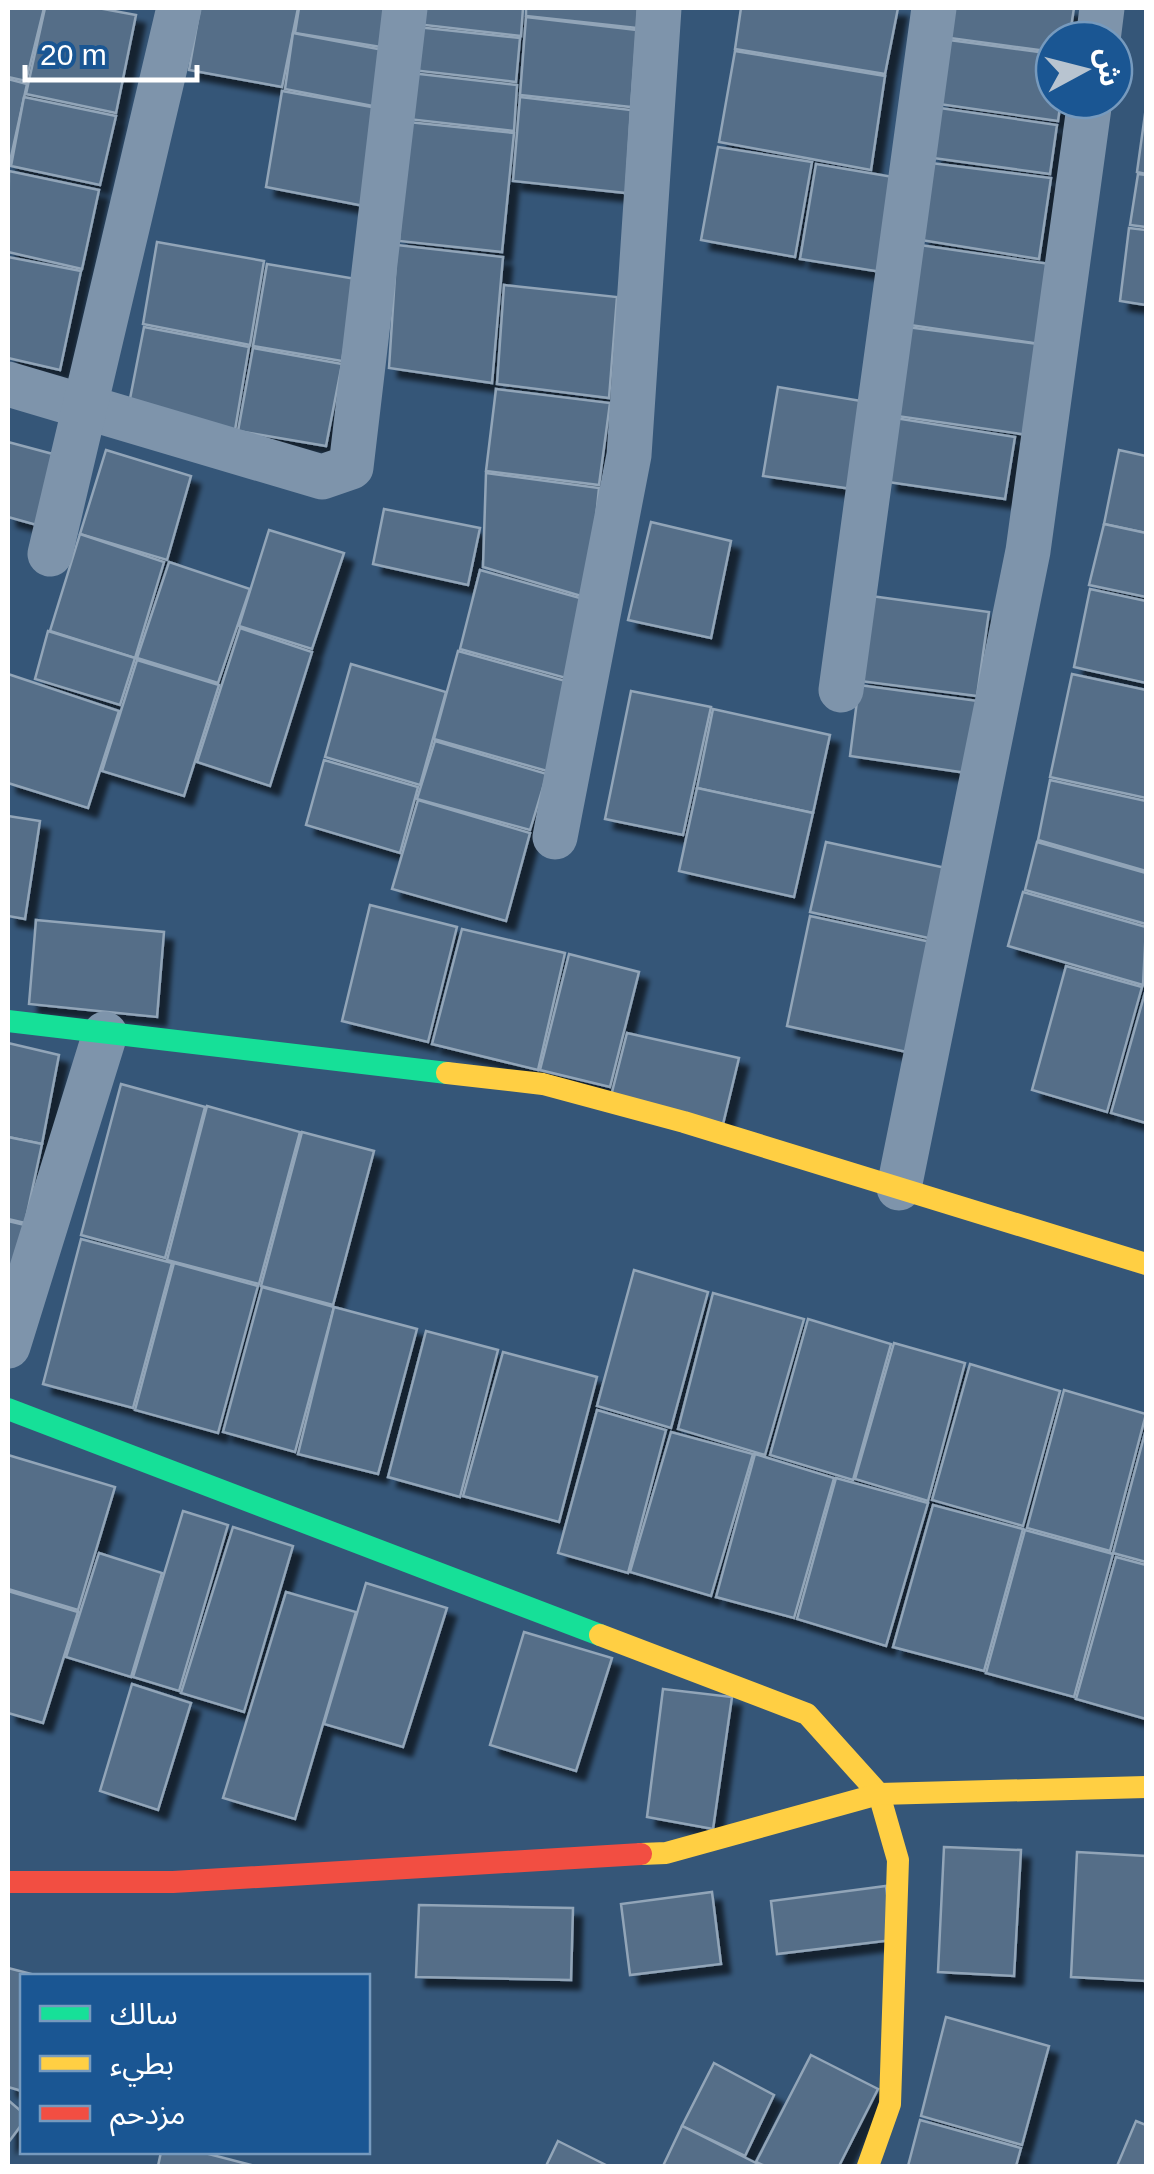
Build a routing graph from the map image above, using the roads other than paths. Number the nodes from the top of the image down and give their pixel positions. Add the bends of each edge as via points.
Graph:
1 (179, 8) edge
2 (405, 8) edge
3 (659, 8) edge
4 (934, 8) edge
5 (1087, 120) edge
6 (8, 384) edge
7 (86, 410) junction
8 (50, 554) dead end
9 (841, 690) dead end
10 (555, 837) dead end
11 (8, 1021) edge
12 (105, 1034) junction
13 (899, 1188) junction
14 (1146, 1264) edge
15 (8, 1346) edge
16 (8, 1409) edge
17 (1146, 1788) edge
18 (880, 1794) junction
19 (8, 1882) edge
20 (868, 2166) edge

1 - 7 street
2 - 7 street via 351,467 322,477
3 - 10 street via 629,455
4 - 9 street
5 - 13 street via 1028,551
6 - 7 street
7 - 8 street
11 - 12 street
12 - 13 street via 542,1084
12 - 15 street
13 - 14 street
16 - 18 street via 807,1714
17 - 18 street
18 - 19 street via 666,1853 173,1882
18 - 20 street via 898,1860 890,2104

